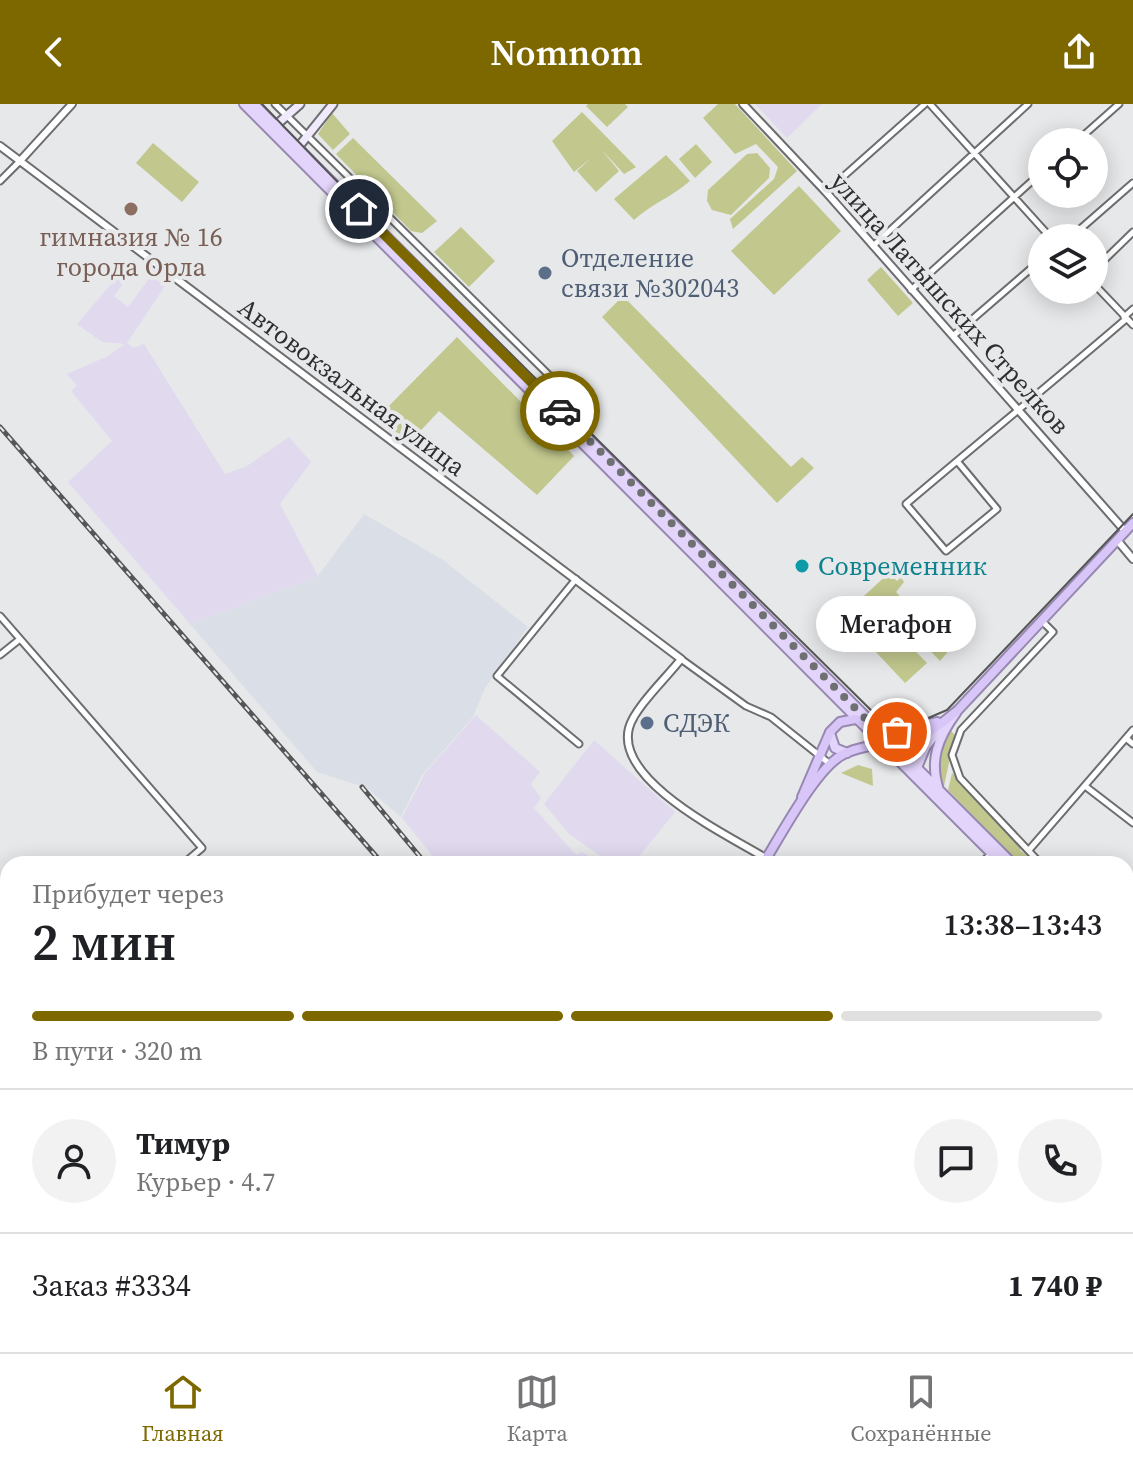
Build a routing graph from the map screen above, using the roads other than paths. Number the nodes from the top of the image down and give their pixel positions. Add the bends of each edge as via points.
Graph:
1 (72, 104) edge
2 (244, 104) edge
3 (254, 104) edge
4 (275, 104) edge
5 (300, 104) edge
6 (333, 104) edge
7 (743, 104) edge
8 (928, 104) edge
9 (1028, 104) edge
10 (1119, 104) edge
11 (287, 116) junction
12 (275, 126) junction
13 (1092, 128) edge
14 (310, 138) junction
15 (0, 146) edge
16 (294, 150) junction
17 (976, 152) junction
18 (19, 162) junction
19 (0, 181) edge
20 (1133, 183) edge
21 (1028, 184) edge
22 (826, 192) junction
23 (1014, 196) junction
24 (1039, 224) edge
25 (1086, 224) edge
26 (1133, 232) edge
27 (873, 246) junction
28 (1108, 256) edge
29 (1028, 271) edge
30 (911, 290) junction
31 (1108, 299) edge
32 (1133, 309) edge
33 (1125, 318) junction
34 (1133, 325) edge
35 (953, 336) junction
36 (565, 391) dead end
37 (1019, 411) junction
38 (957, 461) junction
39 (1133, 523) edge
40 (1125, 531) junction
41 (1117, 540) junction
42 (1133, 559) edge
43 (576, 579) junction
44 (0, 616) edge
45 (1042, 620) junction
46 (20, 639) junction
47 (0, 655) edge
48 (681, 659) junction
49 (834, 698) junction
50 (958, 710) junction
51 (855, 719) junction
52 (833, 728) junction
53 (871, 730) junction
54 (1133, 730) edge
55 (1126, 738) junction
56 (579, 744) dead end
57 (886, 744) junction
58 (1133, 744) edge
59 (857, 750) junction
60 (847, 753) junction
61 (820, 755) junction
62 (830, 764) junction
63 (916, 769) junction
64 (916, 780) junction
65 (1085, 786) junction
66 (940, 794) junction
67 (799, 806) junction
68 (1133, 823) edge
69 (1029, 850) junction
70 (991, 854) edge
71 (192, 856) edge
72 (756, 856) edge
73 (769, 856) edge
74 (1005, 856) edge
75 (1034, 856) edge

1 - 18 street
2 - 16 main road
3 - 12 main road
4 - 11 street
5 - 11 main road
6 - 14 main road
7 - 22 street, улица Латышских Стрелков
8 - 17 street
8 - 22 street
9 - 17 street
10 - 13 street
11 - 12 main road
11 - 14 street
12 - 16 main road
14 - 16 main road
14 - 36 street
15 - 18 street, Автовокзальная улица
16 - 49 main road
16 - 53 main road
17 - 23 street
17 - 27 street
18 - 19 street
18 - 43 street, Автовокзальная улица
20 - 25 street
21 - 23 street
22 - 27 street, улица Латышских Стрелков
23 - 24 street
23 - 30 street
26 - 28 street
27 - 30 street, улица Латышских Стрелков
29 - 35 street
30 - 35 street, улица Латышских Стрелков
31 - 33 street
32 - 33 street
33 - 34 street
33 - 37 street
35 - 37 street, улица Латышских Стрелков
37 - 38 street
37 - 40 street, улица Латышских Стрелков
38 - 38 street via 906,504 946,551 997,509
39 - 40 highway
40 - 41 highway
41 - 42 street
41 - 45 highway
43 - 48 street, Автовокзальная улица
43 - 56 street via 497,676
44 - 46 street
45 - 50 highway
45 - 69 street via 1053,632 961,730 952,755 960,778
46 - 47 street
46 - 71 street via 202,848
48 - 61 street, Автовокзальная улица
48 - 72 street via 632,720 631,753 644,775 667,796
49 - 51 main road
49 - 52 main road via 838,710
50 - 53 highway via 913,731
50 - 57 highway via 924,735
50 - 63 main road via 926,746
50 - 66 main road via 942,733 934,758
51 - 52 highway
51 - 53 highway
52 - 60 main road via 835,748
52 - 61 highway
53 - 57 main road
53 - 59 main road
54 - 55 street
55 - 58 street
55 - 65 street
57 - 59 highway
57 - 63 main road
57 - 64 main road
59 - 60 highway
60 - 62 highway
61 - 62 street, Автовокзальная улица
61 - 67 highway
62 - 67 highway
63 - 64 main road
63 - 66 main road
64 - 70 main road
65 - 68 street
65 - 69 street
66 - 74 main road
67 - 73 highway
69 - 75 street

